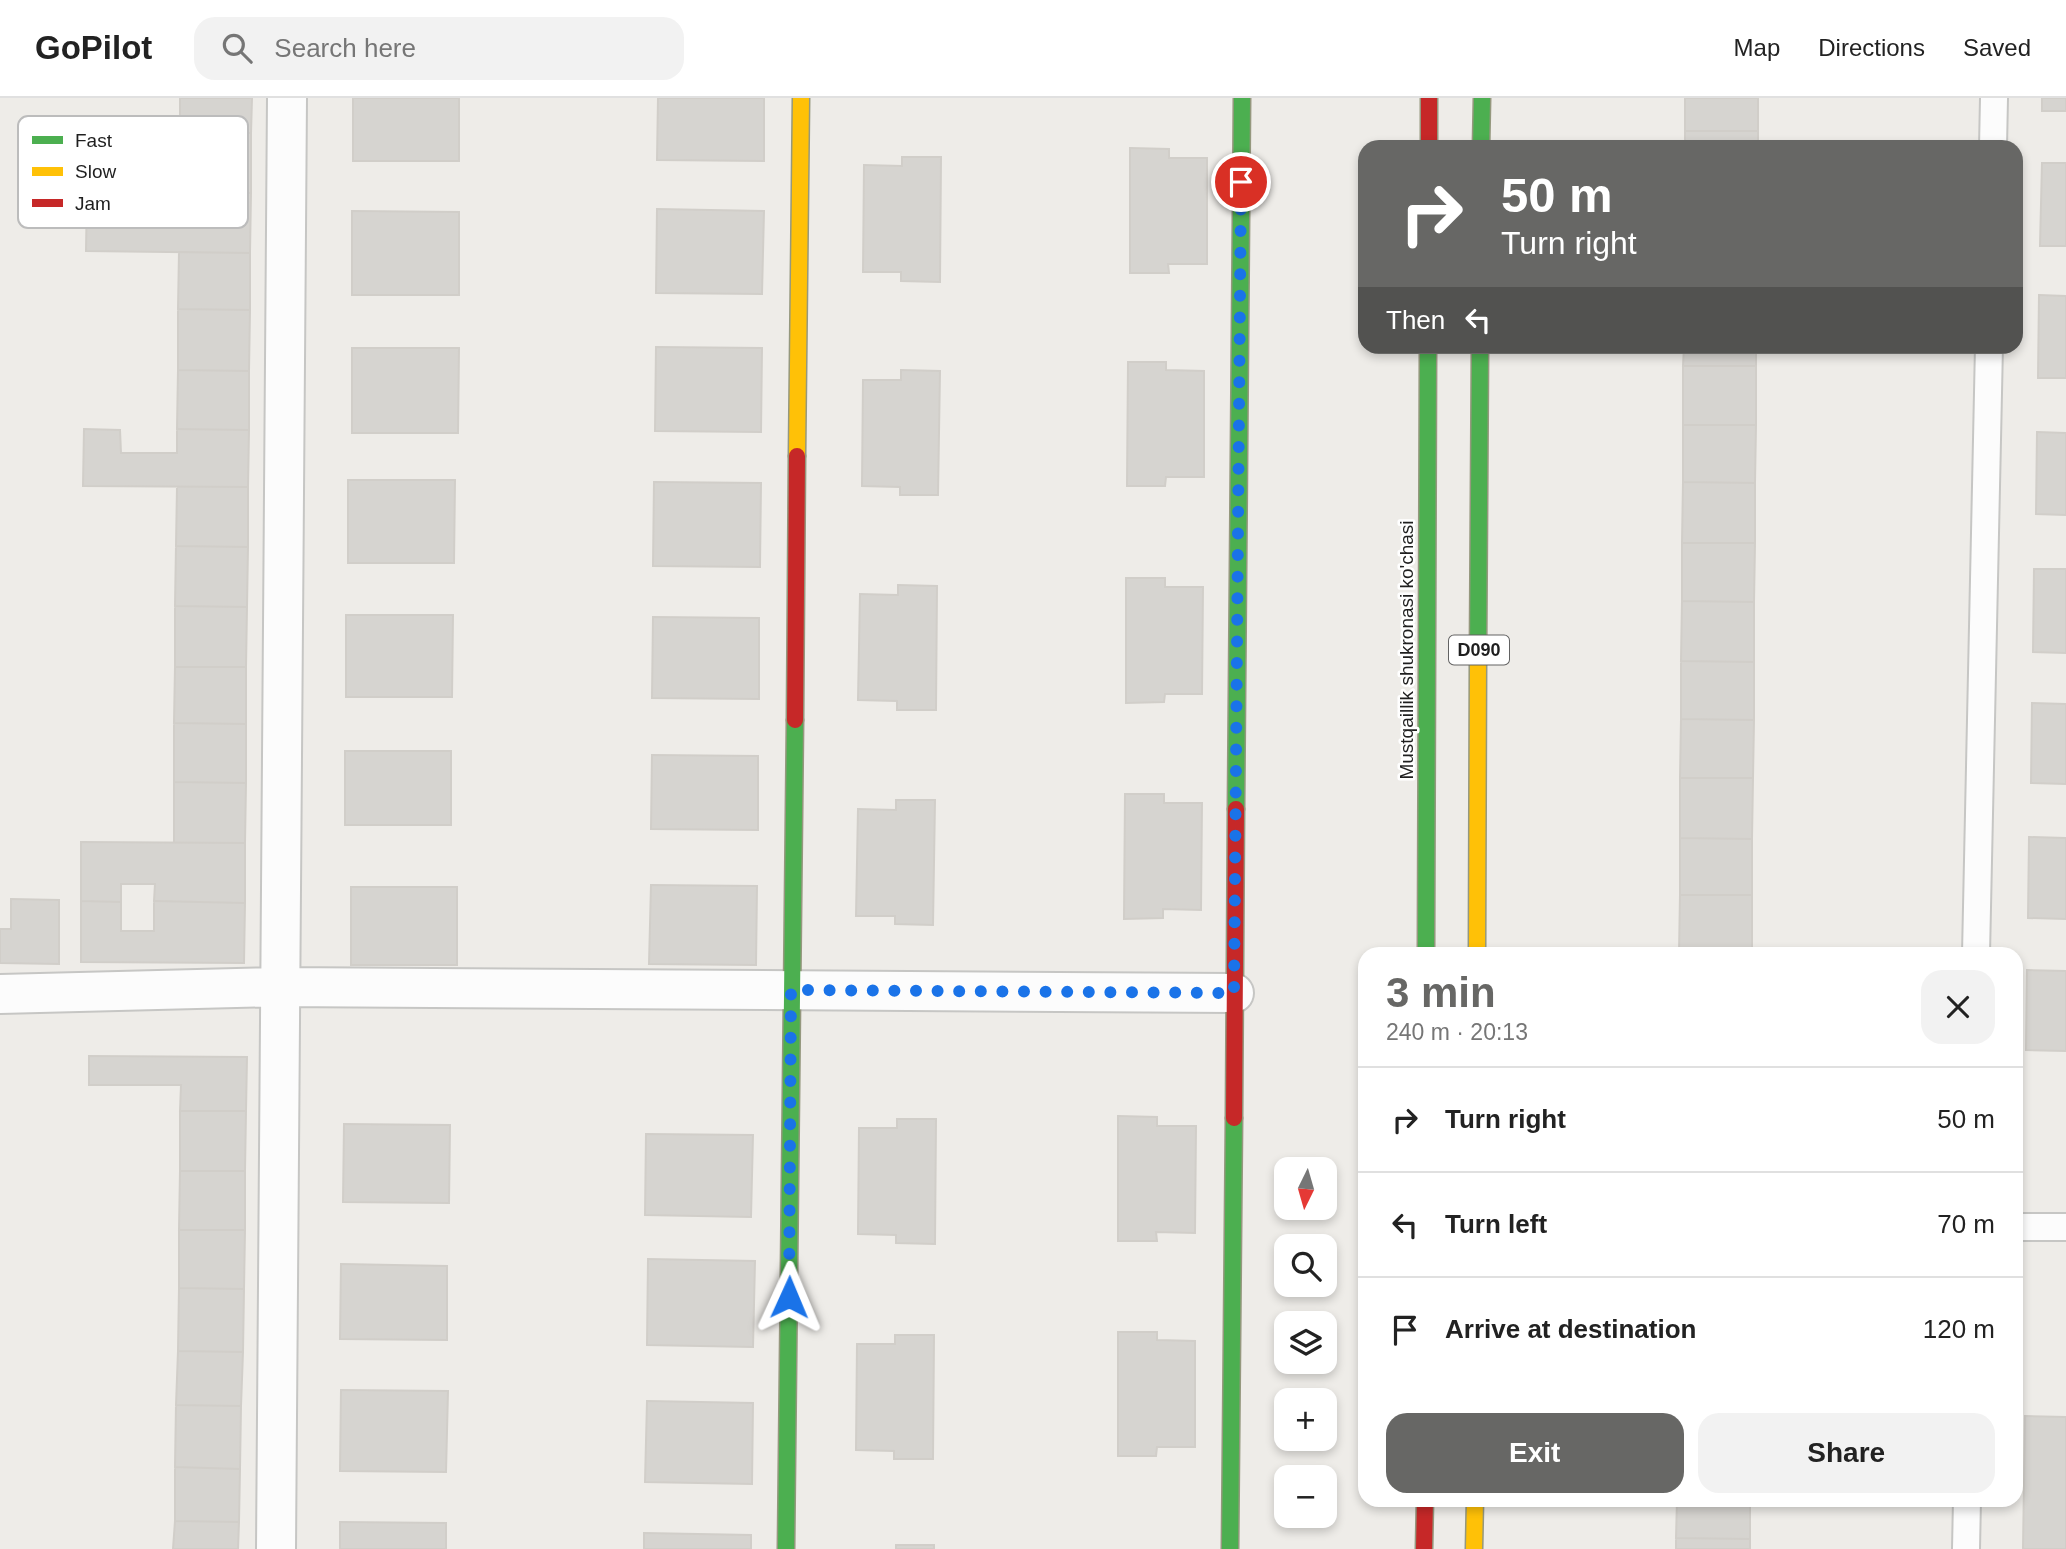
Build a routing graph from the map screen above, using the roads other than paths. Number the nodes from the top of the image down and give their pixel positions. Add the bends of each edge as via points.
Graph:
1 (287, 98) edge
2 (801, 98) edge
3 (1242, 98) edge
4 (1429, 98) edge
5 (1482, 98) edge
6 (1994, 98) edge
7 (1429, 140) edge
8 (1481, 140) edge
9 (1993, 140) edge
10 (1428, 354) edge
11 (1480, 354) edge
12 (1989, 354) edge
13 (1426, 947) edge
14 (1477, 947) edge
15 (1976, 947) edge
16 (279, 987) junction
17 (791, 990) junction
18 (1234, 993) junction
19 (0, 994) edge
20 (2023, 1227) edge
21 (2066, 1227) edge
22 (1424, 1507) edge
23 (1475, 1507) edge
24 (1967, 1507) edge
25 (276, 1549) edge
26 (786, 1549) edge
27 (1230, 1549) edge
28 (1424, 1549) edge
29 (1474, 1549) edge
30 (1966, 1549) edge

1 - 16 street
2 - 17 street
3 - 18 street
4 - 7 street
5 - 8 street
6 - 9 lane
10 - 13 street, Mustqaillik shukronasi ko'chasi / D090
11 - 14 street, D090
12 - 15 lane
16 - 17 street
16 - 19 street
16 - 25 street
17 - 18 street
17 - 26 street
18 - 27 street
20 - 21 lane
22 - 28 street
23 - 29 street
24 - 30 lane

